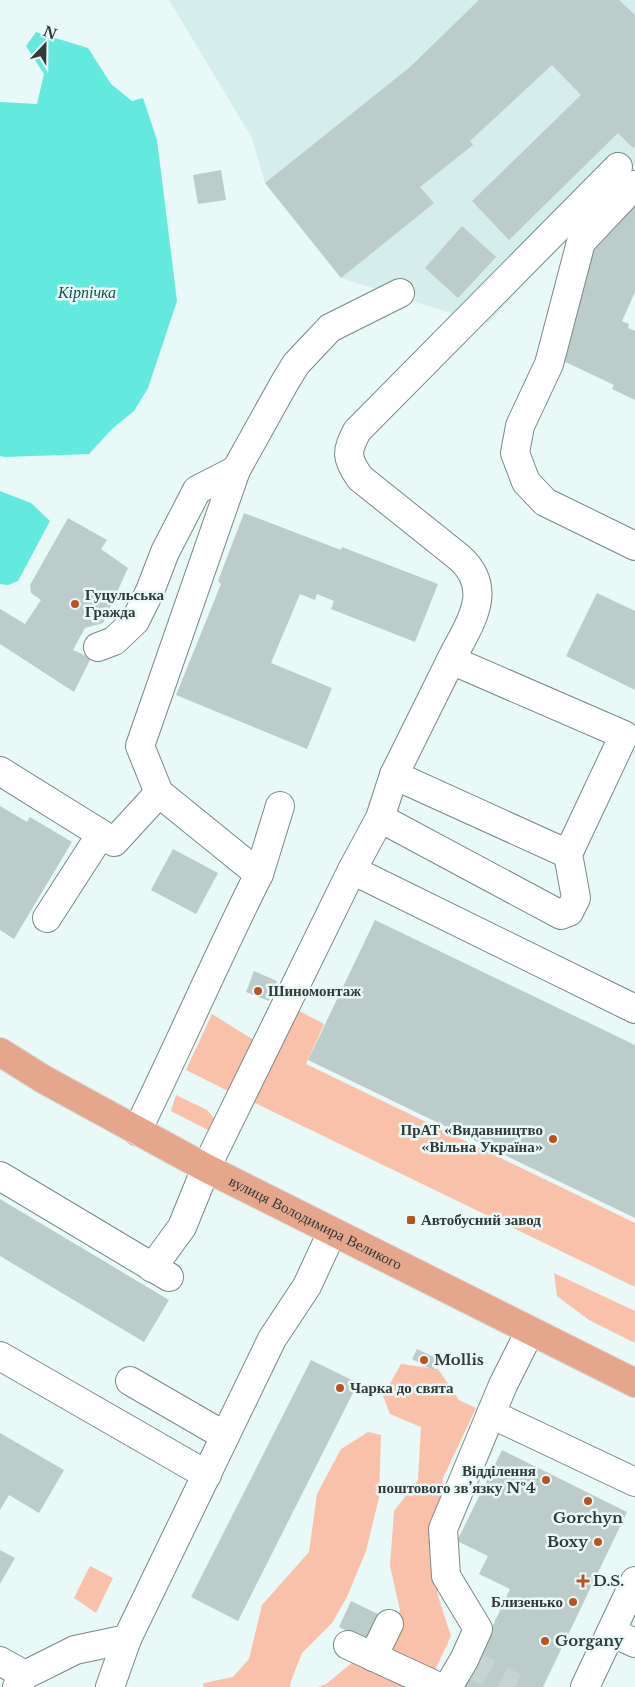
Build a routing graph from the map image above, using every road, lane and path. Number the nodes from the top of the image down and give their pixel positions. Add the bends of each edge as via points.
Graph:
1 (626, 176) edge
2 (400, 293) dead end
3 (236, 470) junction
4 (635, 546) edge
5 (98, 648) dead end
6 (451, 660) junction
7 (629, 739) edge
8 (0, 771) edge
9 (394, 775) junction
10 (159, 794) junction
11 (280, 806) dead end
12 (380, 818) junction
13 (101, 834) junction
14 (568, 854) junction
15 (352, 870) junction
16 (259, 874) junction
17 (47, 918) dead end
18 (635, 1009) edge
19 (0, 1052) edge
20 (136, 1132) junction
21 (206, 1168) junction
22 (0, 1176) edge
23 (332, 1232) junction
24 (530, 1330) junction
25 (0, 1356) edge
26 (130, 1381) dead end
27 (635, 1383) edge
28 (491, 1414) junction
29 (225, 1436) junction
30 (206, 1475) junction
31 (635, 1482) edge
32 (635, 1581) edge
33 (389, 1624) dead end
34 (127, 1638) junction
35 (623, 1638) edge
36 (348, 1645) dead end
37 (373, 1657) junction
38 (0, 1661) edge
39 (21, 1681) edge
40 (110, 1687) edge
41 (439, 1687) edge
42 (448, 1687) edge
43 (585, 1687) edge

1 - 4 lane via 581,242 549,364 520,426 515,453 526,482 545,502
1 - 6 lane via 357,431 349,446 350,464 360,478 460,558 474,574 477,606
2 - 3 lane via 330,328 296,364
3 - 5 lane via 197,490 135,621 114,641
3 - 10 lane via 140,746
6 - 7 lane
6 - 9 lane
7 - 14 lane
8 - 13 lane
9 - 12 lane
9 - 14 lane
10 - 13 lane via 114,842
10 - 16 lane
11 - 16 lane
12 - 14 lane via 561,915 569,912 576,898
12 - 15 lane
13 - 17 lane
15 - 18 lane
15 - 21 lane
16 - 20 lane via 218,946 162,1080
19 - 20 main road, вулиця Володимира Великого
20 - 21 main road, вулиця Володимира Великого
21 - 22 lane via 160,1273
21 - 23 main road, вулиця Володимира Великого
23 - 24 main road, вулиця Володимира Великого
23 - 29 lane via 307,1286 272,1339
24 - 27 main road, вулиця Володимира Великого
24 - 28 lane
25 - 30 lane
26 - 29 lane
28 - 31 lane
28 - 42 lane via 443,1529 446,1576 478,1629
29 - 30 lane
30 - 34 lane
32 - 35 lane
33 - 37 lane
34 - 39 lane via 75,1650
34 - 40 lane
35 - 43 lane
36 - 37 lane
37 - 41 lane
38 - 39 lane

